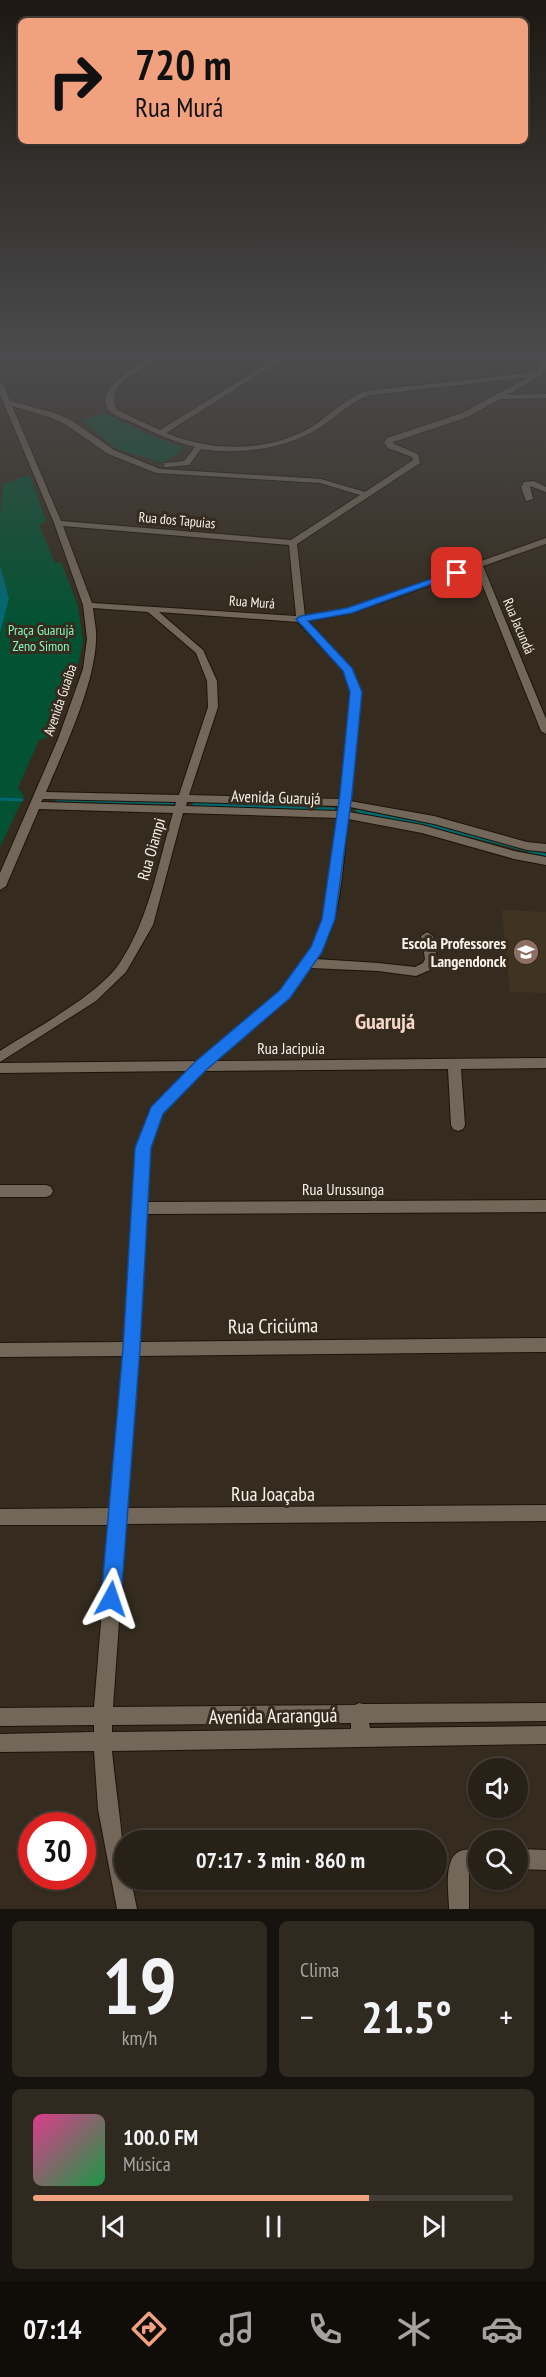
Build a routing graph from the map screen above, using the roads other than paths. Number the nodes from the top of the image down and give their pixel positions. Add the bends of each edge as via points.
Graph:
1 (26, 446) edge
2 (103, 446) edge
3 (252, 446) edge
4 (391, 446) edge
5 (199, 447) joint
6 (134, 463) junction
7 (545, 490) edge
8 (367, 495) junction
9 (546, 499) edge
10 (529, 500) dead end
11 (58, 523) junction
12 (546, 541) edge
13 (293, 543) junction
14 (479, 566) junction
15 (88, 605) junction
16 (150, 609) junction
17 (301, 619) junction
18 (546, 731) edge
19 (38, 800) junction
20 (181, 804) junction
21 (344, 809) junction
22 (546, 848) edge
23 (546, 861) edge
24 (0, 886) edge
25 (427, 936) dead end
26 (307, 963) junction
27 (0, 1057) edge
28 (546, 1063) edge
29 (454, 1064) junction
30 (201, 1066) junction
31 (0, 1068) edge
32 (458, 1125) dead end
33 (0, 1191) edge
34 (46, 1191) dead end
35 (546, 1206) edge
36 (140, 1208) junction
37 (546, 1345) edge
38 (131, 1348) junction
39 (0, 1350) edge
40 (546, 1513) edge
41 (118, 1516) junction
42 (0, 1517) edge
43 (359, 1712) junction
44 (500, 1712) junction
45 (546, 1712) edge
46 (103, 1716) junction
47 (0, 1717) edge
48 (504, 1735) junction
49 (546, 1735) edge
50 (361, 1737) junction
51 (102, 1741) junction
52 (0, 1743) edge
53 (468, 1859) edge
54 (528, 1859) edge
55 (546, 1860) edge
56 (127, 1909) edge
57 (459, 1909) edge

1 - 11 street, Avenida Guaíba
2 - 6 street
3 - 5 street
4 - 8 street via 418,460
5 - 6 street via 186,463
6 - 8 street via 159,471 321,481
7 - 9 street
7 - 10 street via 534,483 527,484
8 - 13 street
11 - 13 street, Rua dos Tapuias
11 - 15 street, Avenida Guaíba
12 - 14 street, Rua Murá
13 - 17 street
14 - 17 street, Rua Murá via 349,611
14 - 18 street, Rua Jacundá
15 - 16 street, Rua Murá
15 - 19 street, Avenida Guaíba via 92,639 88,669
16 - 17 street, Rua Murá
16 - 20 street, Rua Oiampi via 200,652 212,681 213,707
17 - 21 street via 354,681
19 - 20 street, Avenida Guarujá
19 - 24 street, Avenida Guaíba
20 - 21 street, Avenida Guarujá
20 - 27 street, Rua Oiampi via 147,925 122,969 92,998
21 - 22 street, Avenida Guarujá via 434,820
21 - 23 street, Avenida Guarujá
21 - 26 street via 328,919
25 - 26 street via 431,958 428,966 416,972
26 - 30 street via 285,994
28 - 29 street, Rua Jacipuia
29 - 30 street, Rua Jacipuia
29 - 32 street
30 - 31 street, Rua Jacipuia
30 - 36 street via 156,1111 143,1148
33 - 34 street
35 - 36 street, Rua Urussunga
36 - 38 street
37 - 38 street, Rua Criciúma
38 - 39 street, Rua Criciúma
38 - 41 street
40 - 41 street, Rua Joaçaba
41 - 42 street, Rua Joaçaba
41 - 46 street
43 - 44 street, Avenida Araranguá
43 - 46 street, Avenida Araranguá
43 - 50 street
44 - 45 street, Avenida Araranguá
44 - 48 street
46 - 47 street, Avenida Araranguá
46 - 51 street
48 - 49 street, Avenida Araranguá
48 - 50 street, Avenida Araranguá
50 - 51 street, Avenida Araranguá
51 - 52 street, Avenida Araranguá
51 - 56 street via 108,1809
53 - 57 street via 459,1865
54 - 55 street

